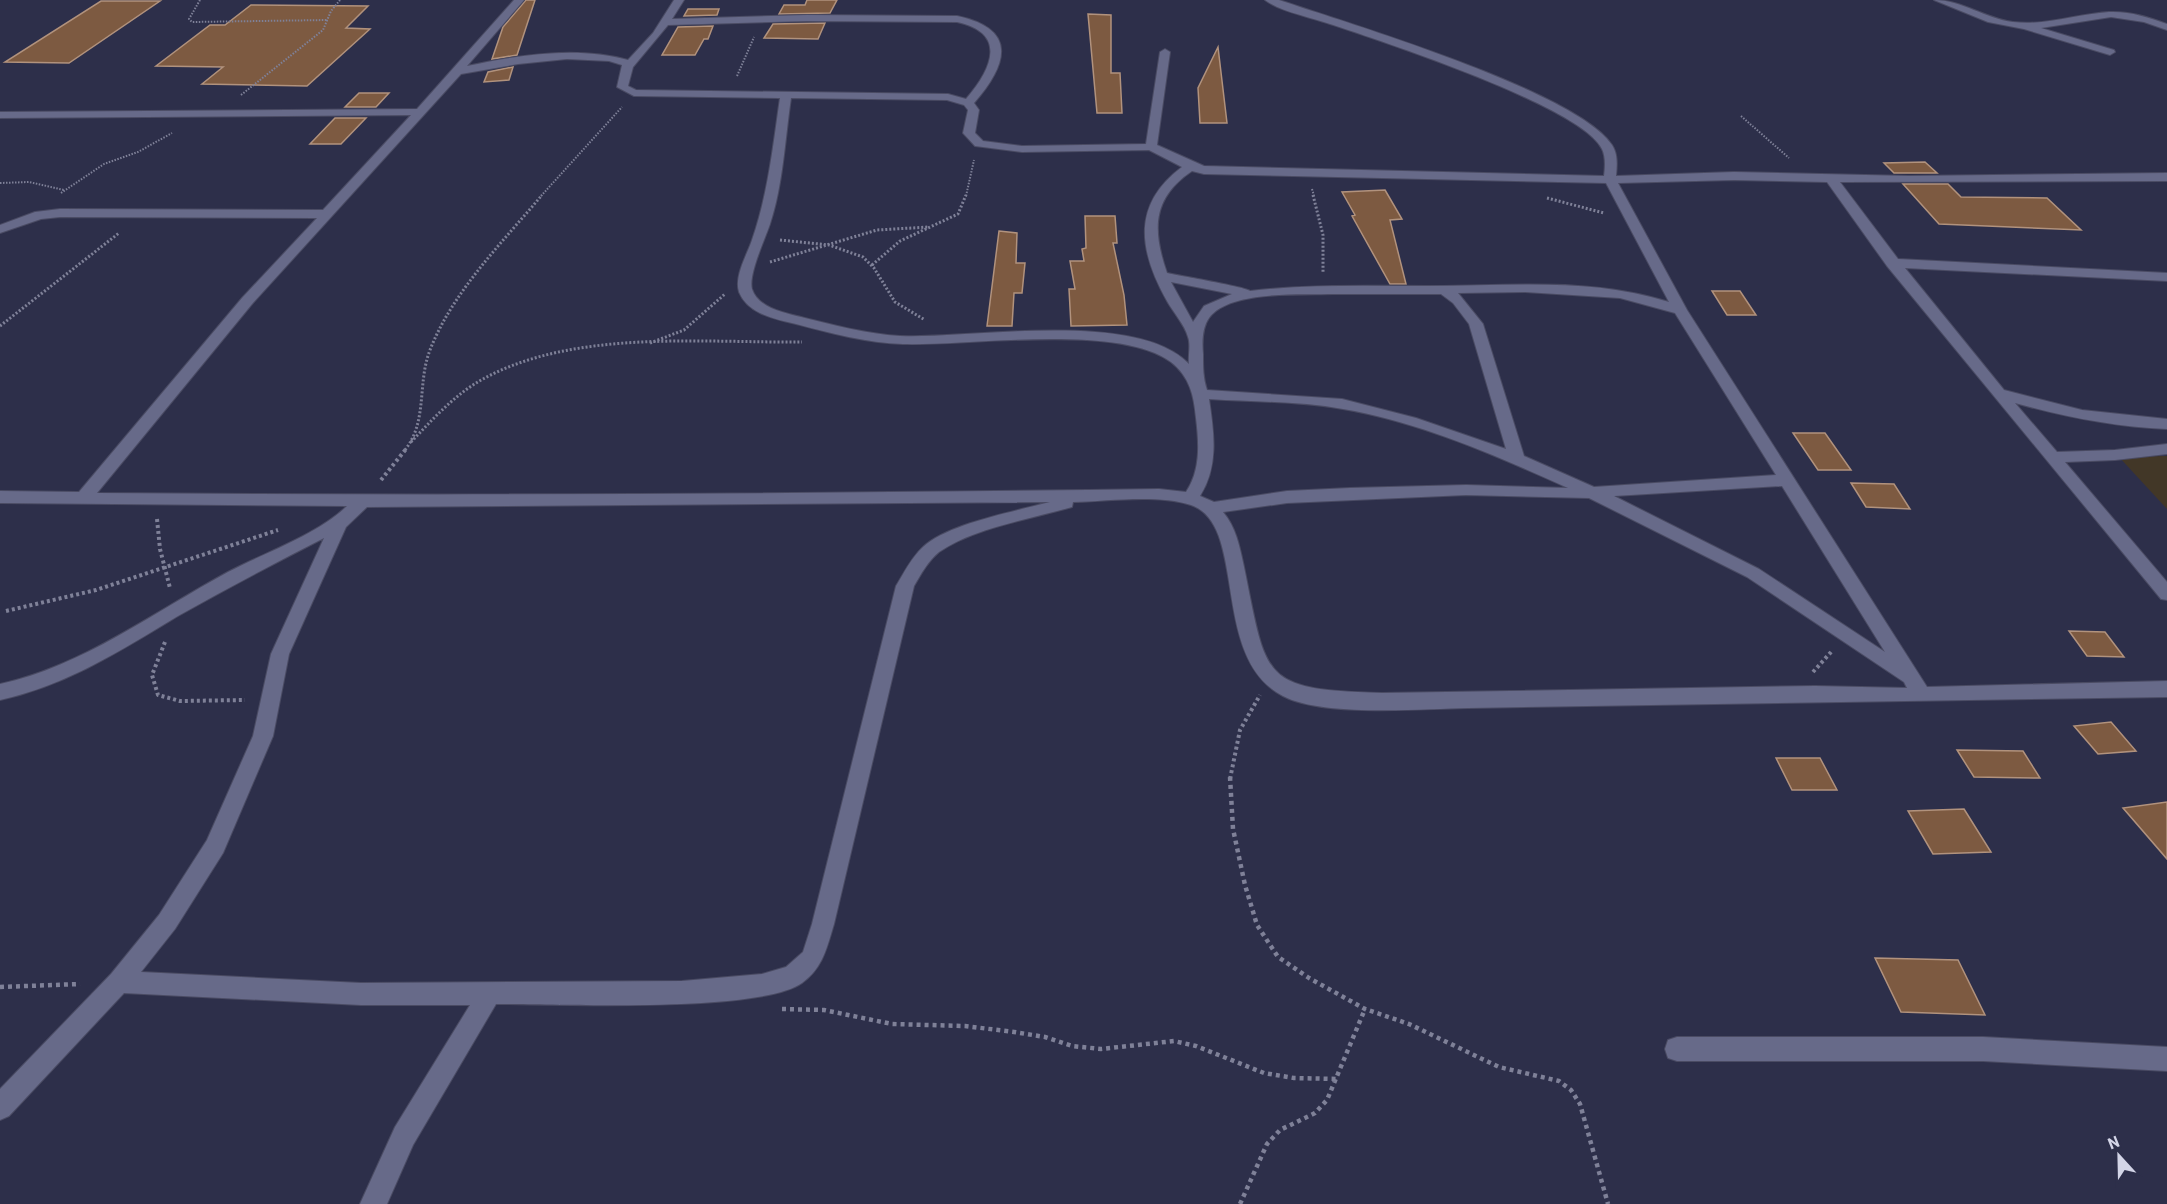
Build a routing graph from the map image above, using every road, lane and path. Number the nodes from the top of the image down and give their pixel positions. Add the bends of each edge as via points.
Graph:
1 (200, 0) edge
2 (340, 0) edge
3 (519, 0) edge
4 (679, 0) edge
5 (1270, 0) edge
6 (1939, 0) edge
7 (2116, 4) dead end
8 (2133, 11) junction
9 (2153, 18) junction
10 (2167, 18) edge
11 (750, 19) junction
12 (328, 20) junction
13 (667, 22) junction
14 (2024, 26) junction
15 (2167, 27) edge
16 (479, 46) junction
17 (1165, 51) dead end
18 (2110, 52) dead end
19 (510, 61) junction
20 (628, 66) junction
21 (458, 72) junction
22 (634, 93) junction
23 (726, 94) junction
24 (786, 94) junction
25 (968, 103) junction
26 (221, 112) junction
27 (421, 112) junction
28 (0, 115) edge
29 (1741, 116) dead end
30 (177, 130) dead end
31 (979, 144) junction
32 (1151, 147) junction
33 (1188, 168) junction
34 (1307, 173) junction
35 (2167, 177) edge
36 (1610, 180) junction
37 (1833, 180) junction
38 (0, 183) edge
39 (65, 190) junction
40 (1543, 197) dead end
41 (147, 213) junction
42 (106, 214) junction
43 (327, 214) junction
44 (1632, 222) junction
45 (929, 227) junction
46 (0, 229) edge
47 (759, 239) junction
48 (829, 244) junction
49 (1892, 262) junction
50 (872, 265) junction
51 (745, 276) junction
52 (1163, 276) junction
53 (2167, 277) edge
54 (1444, 290) junction
55 (1296, 292) junction
56 (1260, 293) junction
57 (1680, 310) junction
58 (0, 326) edge
59 (1195, 336) junction
60 (964, 338) junction
61 (809, 342) dead end
62 (641, 345) junction
63 (1198, 387) junction
64 (1998, 393) junction
65 (2167, 424) edge
66 (411, 442) junction
67 (2167, 449) edge
68 (2054, 457) junction
69 (1517, 459) junction
70 (1788, 480) junction
71 (1593, 493) junction
72 (0, 497) edge
73 (1085, 497) junction
74 (83, 498) junction
75 (157, 498) junction
76 (1191, 498) junction
77 (363, 501) junction
78 (1211, 508) junction
79 (339, 524) junction
80 (286, 528) dead end
81 (165, 566) junction
82 (2167, 594) edge
83 (6, 611) dead end
84 (172, 611) junction
85 (1848, 638) junction
86 (1269, 679) junction
87 (1912, 679) junction
88 (2167, 689) edge
89 (0, 692) edge
90 (1801, 694) junction
91 (1922, 695) junction
92 (270, 698) junction
93 (118, 982) junction
94 (0, 987) edge
95 (490, 993) junction
96 (1365, 1009) junction
97 (775, 1010) dead end
98 (1677, 1049) dead end
99 (2167, 1059) edge
100 (1337, 1079) junction
101 (0, 1107) edge
102 (373, 1204) edge
103 (1240, 1204) edge
104 (1608, 1204) edge

1 - 12 path via 189,19 192,22
2 - 12 path
3 - 16 street
4 - 13 street
5 - 36 street via 1476,73 1547,103 1591,129 1606,143 1611,156
6 - 14 street
7 - 8 street
8 - 9 street
8 - 14 street via 2109,9
9 - 10 street
9 - 15 street
11 - 13 street
11 - 23 path via 754,40
11 - 25 street via 957,19 982,23 993,35 994,69
12 - 26 path via 323,30
13 - 20 street
14 - 18 street
16 - 19 street
16 - 21 street
17 - 32 street
19 - 20 street via 579,57 616,60
19 - 21 street
20 - 22 street via 622,87
21 - 27 street
22 - 23 street
22 - 66 path via 567,165 444,320 429,352 420,421
23 - 24 street
24 - 25 street via 908,94
24 - 47 street via 769,209
25 - 31 street via 974,110 969,133
26 - 27 street
26 - 28 street
27 - 43 street
29 - 37 path via 1789,158
30 - 39 path via 138,152 104,164
31 - 32 street via 1022,149
31 - 45 path via 958,214
32 - 33 street
33 - 34 street
33 - 52 street via 1162,188 1150,219 1152,242
34 - 36 street
34 - 55 path via 1323,235 1324,271 1311,286
35 - 37 street
36 - 37 street via 1714,176
36 - 44 street
37 - 49 street
38 - 39 path via 29,182
39 - 42 path
40 - 44 path
41 - 42 street
41 - 43 street
41 - 58 path
42 - 46 street via 39,215
43 - 74 street via 203,353
44 - 57 street
45 - 48 path via 895,227
45 - 50 path via 887,249
47 - 48 path
47 - 51 street
48 - 50 path
48 - 51 path
49 - 53 street
49 - 64 street
50 - 60 path via 897,304
51 - 60 street via 744,290 751,301 767,311 856,334 901,340
51 - 62 path via 684,330
52 - 56 street
52 - 59 street via 1168,295
54 - 55 street
54 - 57 street via 1622,292
54 - 69 street via 1458,300 1476,324
55 - 56 street
56 - 59 street via 1217,302 1203,312
57 - 70 street
59 - 63 street
60 - 63 street via 1097,336 1135,343 1166,354 1184,366
61 - 62 path
62 - 66 path via 583,348 508,365 463,393
63 - 69 street via 1342,404 1411,421
63 - 76 street via 1207,459 1205,474
64 - 65 street via 2078,416 2122,423
64 - 68 street
66 - 77 path
67 - 68 street
68 - 82 street
69 - 71 street
70 - 71 street
70 - 87 street
71 - 78 street via 1410,490 1287,497
71 - 85 street via 1753,573
72 - 74 street
73 - 76 street
73 - 77 street
73 - 95 street via 959,536 933,548 918,563 905,586 823,924 812,959 793,976 762,985 682,992
74 - 75 street
75 - 77 street
75 - 81 path via 157,529
76 - 78 street
77 - 79 street
78 - 86 street via 1223,526 1257,665
79 - 84 street
79 - 92 street via 280,654
80 - 81 path
81 - 83 path via 96,590
84 - 89 street via 69,672 33,686
84 - 92 path via 169,632 152,672 151,683 158,695 180,701
85 - 87 street
85 - 90 path via 1819,662
86 - 90 street via 1290,692 1338,700 1628,700
86 - 96 path via 1240,730 1230,776 1233,829 1245,885 1257,925 1278,957
87 - 91 street
88 - 91 street via 2105,687
90 - 91 street
92 - 93 street via 263,736 215,846 167,922
93 - 94 path
93 - 95 street via 361,994
93 - 101 street
95 - 102 street via 404,1136
96 - 100 path
96 - 104 path via 1409,1024 1500,1067 1559,1081 1571,1090 1580,1104
97 - 100 path via 824,1010 892,1024 965,1026 1101,1049 1174,1041 1264,1073
98 - 99 street via 1983,1049
100 - 103 path via 1316,1113 1280,1130 1267,1143

